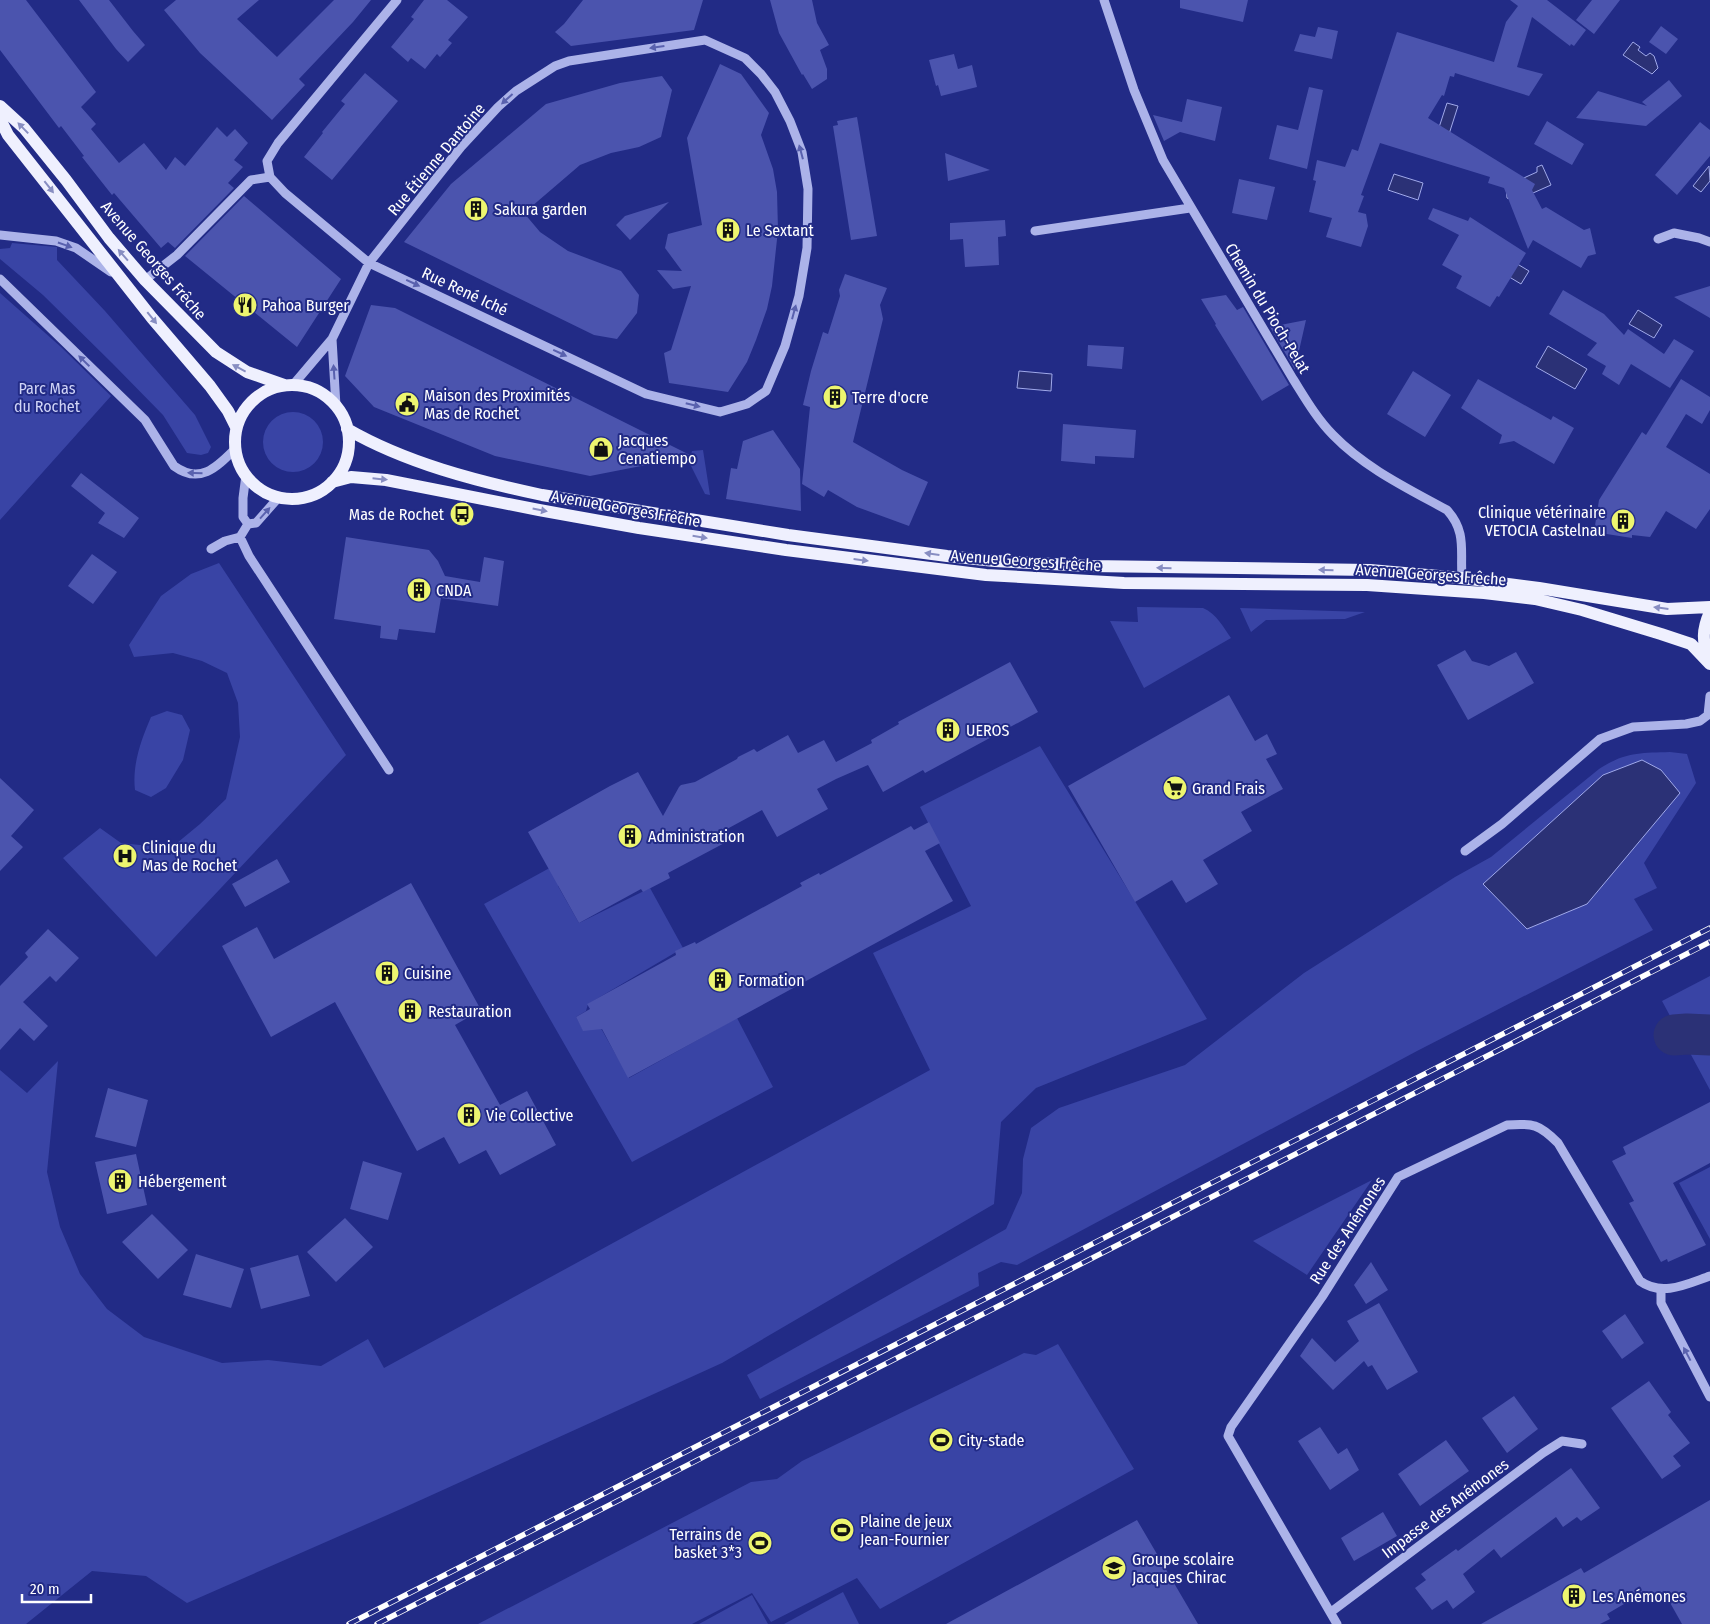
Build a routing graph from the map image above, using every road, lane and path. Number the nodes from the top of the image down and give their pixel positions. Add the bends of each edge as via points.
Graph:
1 (397, 0) edge
2 (1104, 0) edge
3 (705, 40) joint
4 (0, 106) edge
5 (0, 119) edge
6 (270, 177) junction
7 (1190, 208) junction
8 (1035, 232) dead end
9 (0, 235) edge
10 (1658, 239) dead end
11 (1710, 242) edge
12 (369, 262) junction
13 (0, 279) edge
14 (122, 280) junction
15 (145, 280) junction
16 (332, 339) junction
17 (289, 385) junction
18 (336, 406) junction
19 (236, 427) junction
20 (347, 429) junction
21 (235, 449) junction
22 (246, 475) junction
23 (332, 482) junction
24 (279, 497) junction
25 (248, 524) junction
26 (240, 537) junction
27 (211, 549) dead end
28 (1462, 578) junction
29 (1710, 607) edge
30 (1710, 612) edge
31 (1710, 664) edge
32 (1710, 696) edge
33 (1709, 716) edge
34 (389, 770) dead end
35 (1465, 851) dead end
36 (1710, 1276) edge
37 (1661, 1289) junction
38 (1710, 1397) edge
39 (1582, 1444) dead end
40 (1331, 1612) junction
41 (1338, 1624) edge

1 - 6 street via 278,143 267,161
2 - 7 street, Chemin du Pioch-Pelat via 1142,110 1163,160
3 -> 12 street, Rue Étienne Dantoine via 580,58 555,66 498,107 461,147
12 -> 3 street, Rue René Iché via 646,394 720,412 747,404 766,391 785,346 799,296 807,248 808,188 802,152 775,92 744,58
15 -> 4 main road, Avenue Georges Frêche via 24,128
5 -> 14 main road, Avenue Georges Frêche via 8,135
6 - 12 street, Rue René Iché
6 - 15 street via 251,180 177,256
7 - 8 street
7 - 28 street, Chemin du Pioch-Pelat via 1293,379 1332,434 1368,466 1447,510 1455,519 1460,528
9 -> 14 street via 56,241 76,248
10 - 11 street via 1674,233
12 - 16 street, Rue Étienne Dantoine
21 -> 13 street via 212,470 202,474 181,471 174,466 145,420
14 -> 19 main road, Avenue Georges Frêche via 210,386
17 -> 15 main road, Avenue Georges Frêche via 247,372 216,352
16 - 17 street
18 -> 16 street
17 - 18 main road via 309,387
17 - 19 main road via 268,390 254,399
18 - 20 main road
19 - 21 main road
20 - 23 main road via 347,457
28 -> 20 main road, Avenue Georges Frêche via 1370,570 1088,566 995,561 788,535 505,487 393,452
21 - 22 main road
22 - 24 main road via 257,487
22 - 25 street via 243,517
23 - 24 main road via 308,496
23 -> 31 main road, Avenue Georges Frêche via 351,477 386,480 639,528 986,575 1124,583 1367,585 1536,599 1691,644
25 -> 24 street via 256,523
25 - 26 street
26 - 27 street
26 - 34 street via 249,556
29 -> 28 main road, Avenue Georges Frêche via 1667,609
30 - 31 main road via 1704,626 1703,646
32 - 33 street
33 - 35 street via 1686,724 1633,727 1600,739 1502,824
36 - 37 street
38 -> 37 street via 1661,1303
37 - 40 street, Rue des Anémones via 1645,1285 1636,1275 1558,1142 1544,1129 1524,1123 1506,1125 1398,1177 1228,1436
39 - 40 street, Impasse des Anémones via 1562,1441 1543,1453
40 - 41 street, Rue des Anémones

